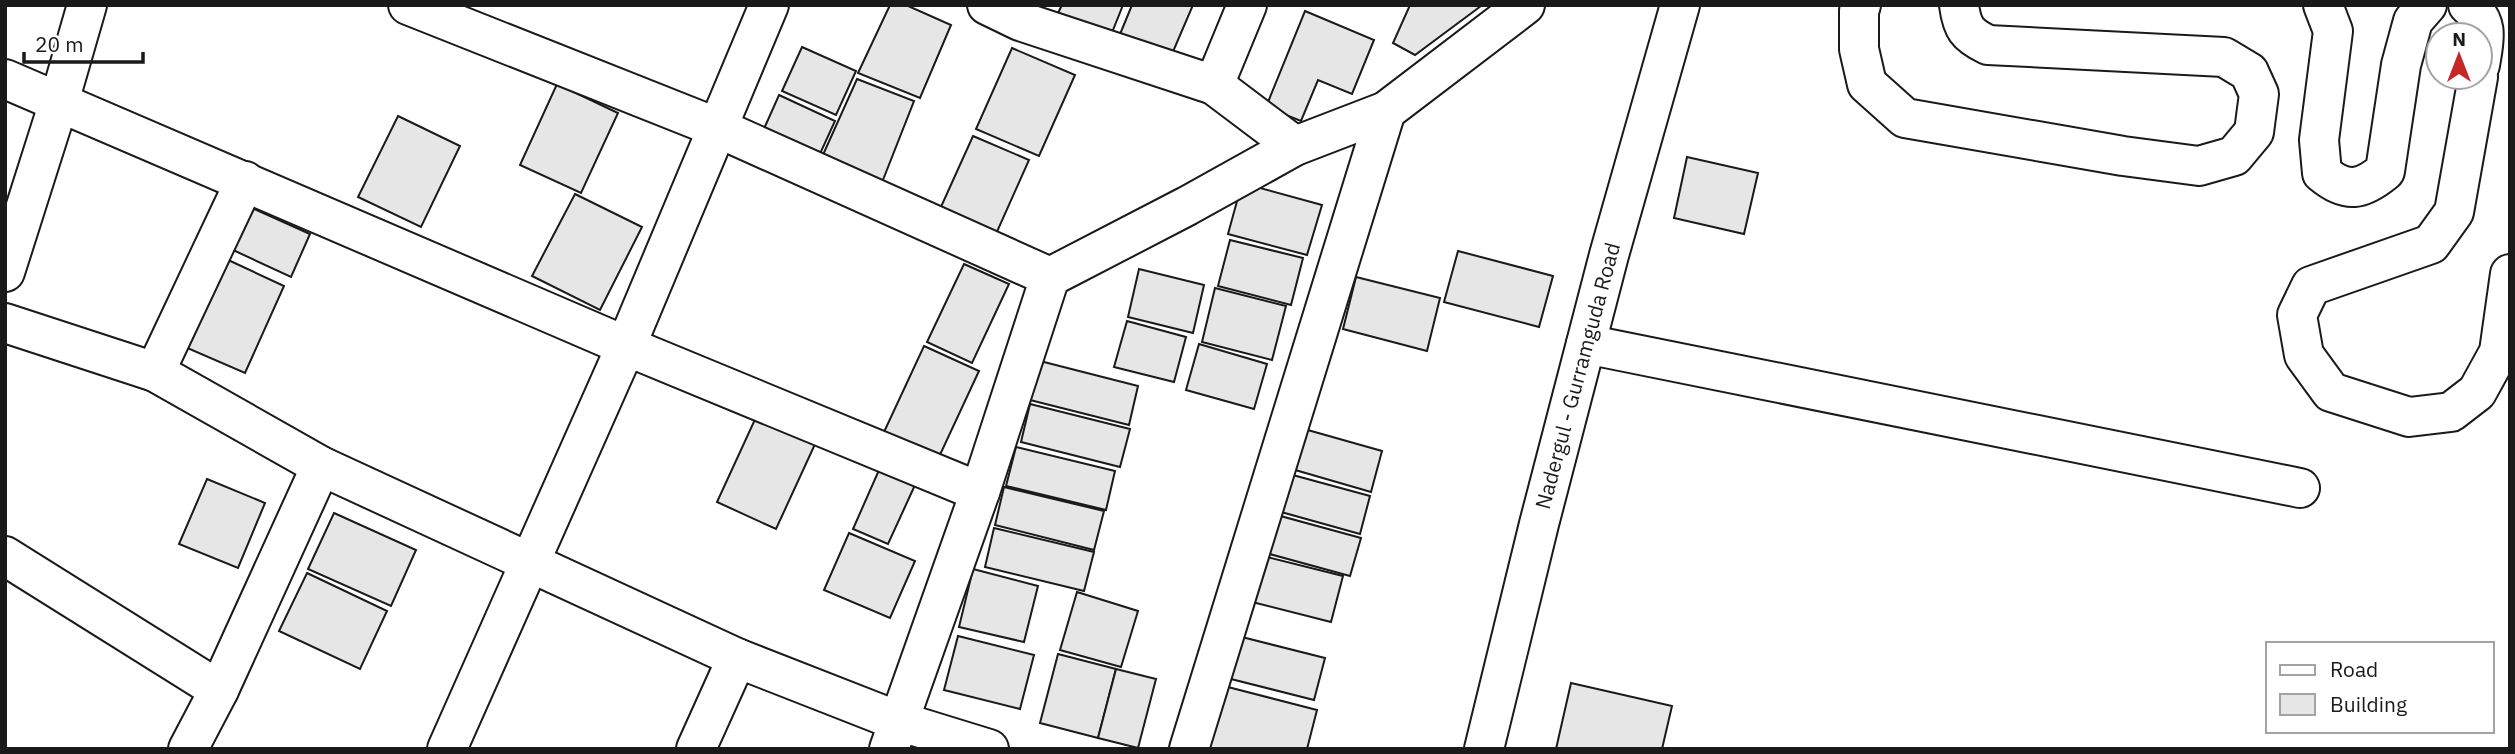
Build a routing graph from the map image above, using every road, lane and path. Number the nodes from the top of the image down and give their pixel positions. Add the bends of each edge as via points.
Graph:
1 (87, 5) edge
2 (408, 5) edge
3 (769, 5) edge
4 (1247, 5) edge
5 (1525, 5) edge
6 (1681, 5) edge
7 (1861, 5) edge
8 (1959, 5) edge
9 (2323, 5) edge
10 (2427, 5) edge
11 (2468, 5) edge
12 (1011, 10) edge
13 (2481, 21) edge
14 (5, 79) edge
15 (1214, 85) junction
16 (2476, 91) edge
17 (60, 102) junction
18 (1386, 111) junction
19 (718, 128) junction
20 (1295, 146) junction
21 (245, 181) junction
22 (5, 272) edge
23 (2510, 274) edge
24 (1050, 276) junction
25 (5, 323) edge
26 (1586, 344) junction
27 (626, 346) junction
28 (156, 372) junction
29 (321, 466) junction
30 (2300, 488) dead end
31 (980, 492) junction
32 (5, 556) edge
33 (530, 561) junction
34 (737, 657) junction
35 (219, 690) junction
36 (893, 735) edge
37 (188, 749) edge
38 (447, 749) edge
39 (696, 749) edge
40 (989, 749) edge
41 (1189, 749) edge
42 (1484, 749) edge

1 - 17 street
2 - 19 street
3 - 19 street
4 - 15 street
5 - 18 street
6 - 26 street, Nadergul - Gurramguda Road
7 - 8 street via 1859,49 1867,84 1905,118 2199,166 2234,156 2254,132 2259,94 2249,72 2224,57 1988,45 1972,38 1961,21
9 - 10 street via 2333,31 2319,140 2322,173 2335,184 2357,188 2385,171 2401,65 2413,21
11 - 13 street
12 - 15 street
14 - 17 street
15 - 20 street
16 - 23 street via 2454,212 2431,244 2311,286 2297,315 2304,355 2331,392 2409,417 2451,412 2477,392 2499,352
17 - 21 street
17 - 22 street
18 - 20 street
18 - 41 street
19 - 24 street
19 - 27 street
20 - 24 street
21 - 27 street
21 - 28 street
24 - 31 street
25 - 28 street
26 - 30 street
26 - 42 street, Nadergul - Gurramguda Road
27 - 31 street
27 - 33 street
28 - 29 street
29 - 33 street
29 - 35 street
31 - 36 street
32 - 35 street
33 - 34 street
33 - 38 street
34 - 36 street
34 - 39 street
35 - 37 street
36 - 40 street

